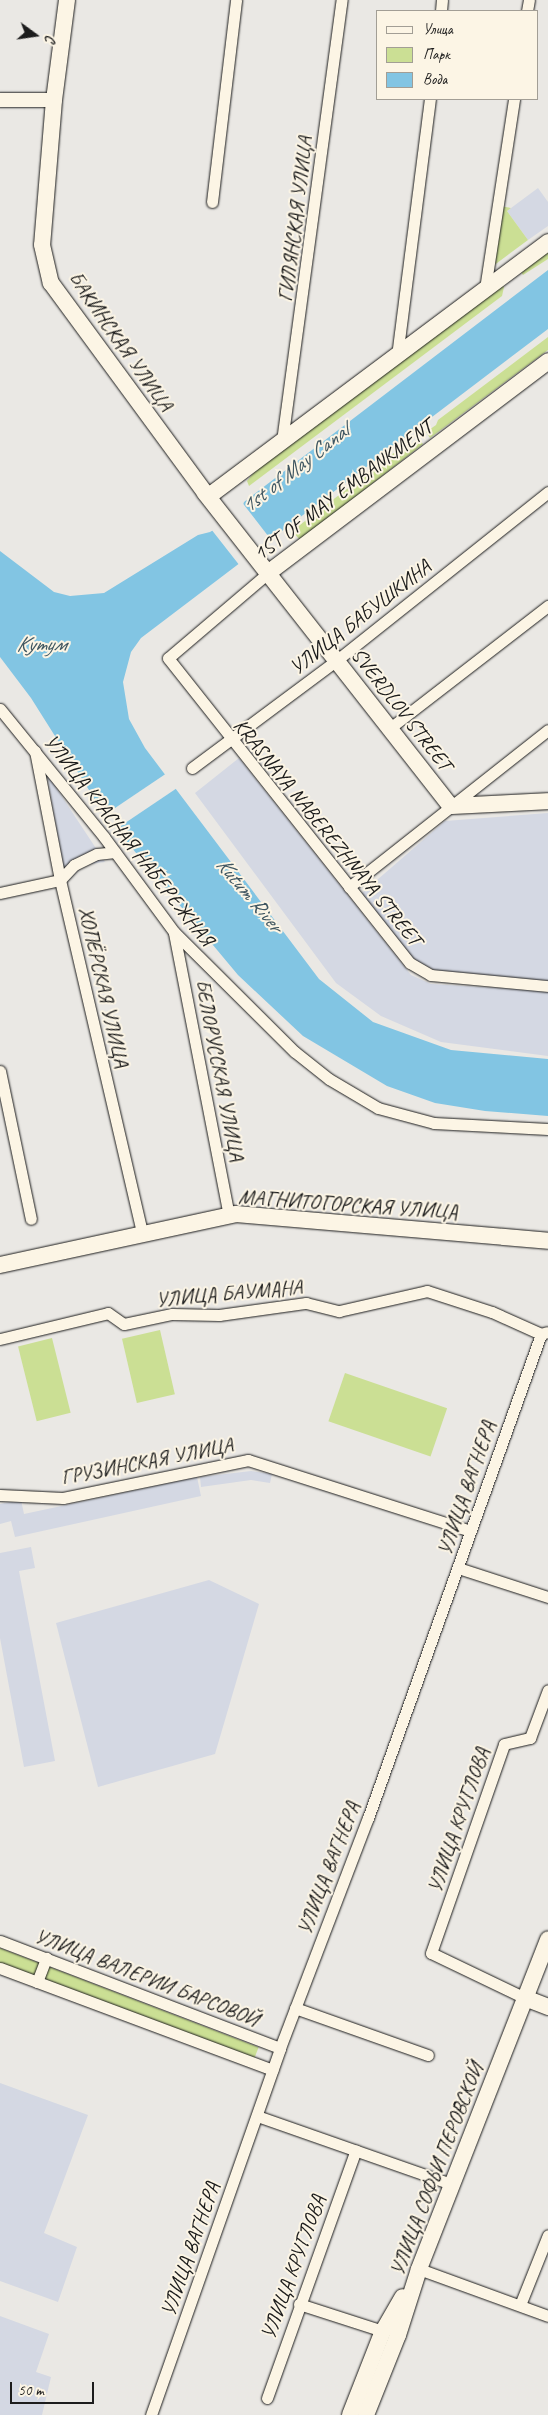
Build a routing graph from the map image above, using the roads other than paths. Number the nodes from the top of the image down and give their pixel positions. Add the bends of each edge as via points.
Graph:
1 (67, 0) edge
2 (236, 0) edge
3 (342, 0) edge
4 (0, 100) edge
5 (54, 100) junction
6 (430, 100) edge
7 (514, 100) edge
8 (212, 202) dead end
9 (548, 242) edge
10 (485, 289) junction
11 (397, 356) junction
12 (548, 360) edge
13 (282, 442) junction
14 (548, 492) edge
15 (213, 502) junction
16 (264, 567) junction
17 (548, 606) edge
18 (168, 658) joint
19 (338, 660) junction
20 (0, 709) edge
21 (390, 728) junction
22 (548, 730) edge
23 (229, 739) junction
24 (35, 749) junction
25 (192, 768) dead end
26 (548, 801) edge
27 (450, 806) junction
28 (115, 852) junction
29 (60, 880) junction
30 (349, 887) junction
31 (0, 893) edge
32 (174, 932) junction
33 (548, 986) edge
34 (0, 1070) edge
35 (548, 1129) edge
36 (229, 1216) junction
37 (32, 1218) dead end
38 (142, 1233) junction
39 (548, 1241) edge
40 (0, 1265) edge
41 (544, 1333) edge
42 (0, 1339) edge
43 (0, 1495) edge
44 (470, 1531) junction
45 (458, 1568) junction
46 (548, 1597) edge
47 (548, 1690) edge
48 (548, 1939) edge
49 (0, 1941) edge
50 (46, 1958) junction
51 (0, 1968) edge
52 (37, 1982) junction
53 (525, 1998) junction
54 (548, 2007) edge
55 (295, 2008) junction
56 (280, 2048) junction
57 (428, 2055) dead end
58 (273, 2070) junction
59 (257, 2116) junction
60 (356, 2150) junction
61 (451, 2184) junction
62 (548, 2235) edge
63 (419, 2269) junction
64 (298, 2304) junction
65 (520, 2305) junction
66 (548, 2316) edge
67 (383, 2331) junction
68 (267, 2398) dead end
69 (151, 2415) edge
70 (350, 2415) edge
71 (366, 2415) edge

1 - 5 main road, БАКИНСКАЯ УЛИЦА
2 - 8 street
3 - 13 street, ГИЛЯНСКАЯ УЛИЦА
4 - 5 street
5 - 15 main road, БАКИНСКАЯ УЛИЦА via 42,245 51,283
6 - 11 street
7 - 10 street
9 - 10 main road
10 - 11 main road
11 - 13 main road
12 - 16 main road, 1ST OF MAY EMBANKMENT
13 - 15 main road
14 - 19 street, УЛИЦА БАБУШКИНА
15 - 16 main road, БАКИНСКАЯ УЛИЦА
16 - 18 street, 1ST OF MAY EMBANKMENT
16 - 19 main road, SVERDLOV STREET
17 - 21 street
18 - 23 street, KRASNAYA NABEREZHNAYA STREET
19 - 21 main road, SVERDLOV STREET
19 - 23 street, УЛИЦА БАБУШКИНА
20 - 24 street, УЛИЦА КРАСНАЯ НАБЕРЕЖНАЯ
21 - 27 main road, SVERDLOV STREET
22 - 27 street
23 - 25 street, УЛИЦА БАБУШКИНА
23 - 30 street, KRASNAYA NABEREZHNAYA STREET
24 - 28 street, УЛИЦА КРАСНАЯ НАБЕРЕЖНАЯ
24 - 29 street, ХОПЁРСКАЯ УЛИЦА
26 - 27 main road
27 - 30 street
28 - 29 street via 97,854 74,865
28 - 32 street, УЛИЦА КРАСНАЯ НАБЕРЕЖНАЯ
29 - 31 street
29 - 38 street, ХОПЁРСКАЯ УЛИЦА
30 - 33 street, KRASNAYA NABEREZHNAYA STREET via 410,963 431,975
32 - 35 street, УЛИЦА КРАСНАЯ НАБЕРЕЖНАЯ via 295,1052 329,1079 378,1108 434,1123
32 - 36 street, БЕЛОРУССКАЯ УЛИЦА
34 - 37 street
36 - 38 main road, МАГНИТОГОРСКАЯ УЛИЦА
36 - 39 main road, МАГНИТОГОРСКАЯ УЛИЦА
38 - 40 main road, МАГНИТОГОРСКАЯ УЛИЦА
41 - 42 street, УЛИЦА БАУМАНА via 427,1291 339,1311 306,1303 219,1315 172,1314 124,1324 108,1312
41 - 44 street, УЛИЦА ВАГНЕРА
43 - 44 street, ГРУЗИНСКАЯ УЛИЦА via 62,1498 248,1460
44 - 45 street, УЛИЦА ВАГНЕРА
45 - 46 street
45 - 55 street, УЛИЦА ВАГНЕРА
47 - 53 street, УЛИЦА КРУГЛОВА via 530,1738 504,1744 431,1953
48 - 53 main road, УЛИЦА СОФЬИ ПЕРОВСКОЙ
49 - 50 street, УЛИЦА ВАЛЕРИИ БАРСОВОЙ
50 - 52 street
50 - 56 street, УЛИЦА ВАЛЕРИИ БАРСОВОЙ
51 - 52 street, УЛИЦА ВАЛЕРИИ БАРСОВОЙ
52 - 58 street, УЛИЦА ВАЛЕРИИ БАРСОВОЙ
53 - 54 main road
53 - 61 main road, УЛИЦА СОФЬИ ПЕРОВСКОЙ
55 - 56 street, УЛИЦА ВАГНЕРА
55 - 57 street
56 - 58 street, УЛИЦА ВАГНЕРА
58 - 59 street, УЛИЦА ВАГНЕРА
59 - 60 street
59 - 69 street, УЛИЦА ВАГНЕРА
60 - 61 street
60 - 64 street, УЛИЦА КРУГЛОВА
61 - 63 main road, УЛИЦА СОФЬИ ПЕРОВСКОЙ
62 - 65 street
63 - 65 street
63 - 67 main road
63 - 71 main road, УЛИЦА СОФЬИ ПЕРОВСКОЙ via 398,2335
64 - 67 street
64 - 68 street, УЛИЦА КРУГЛОВА
65 - 66 street
67 - 70 main road

